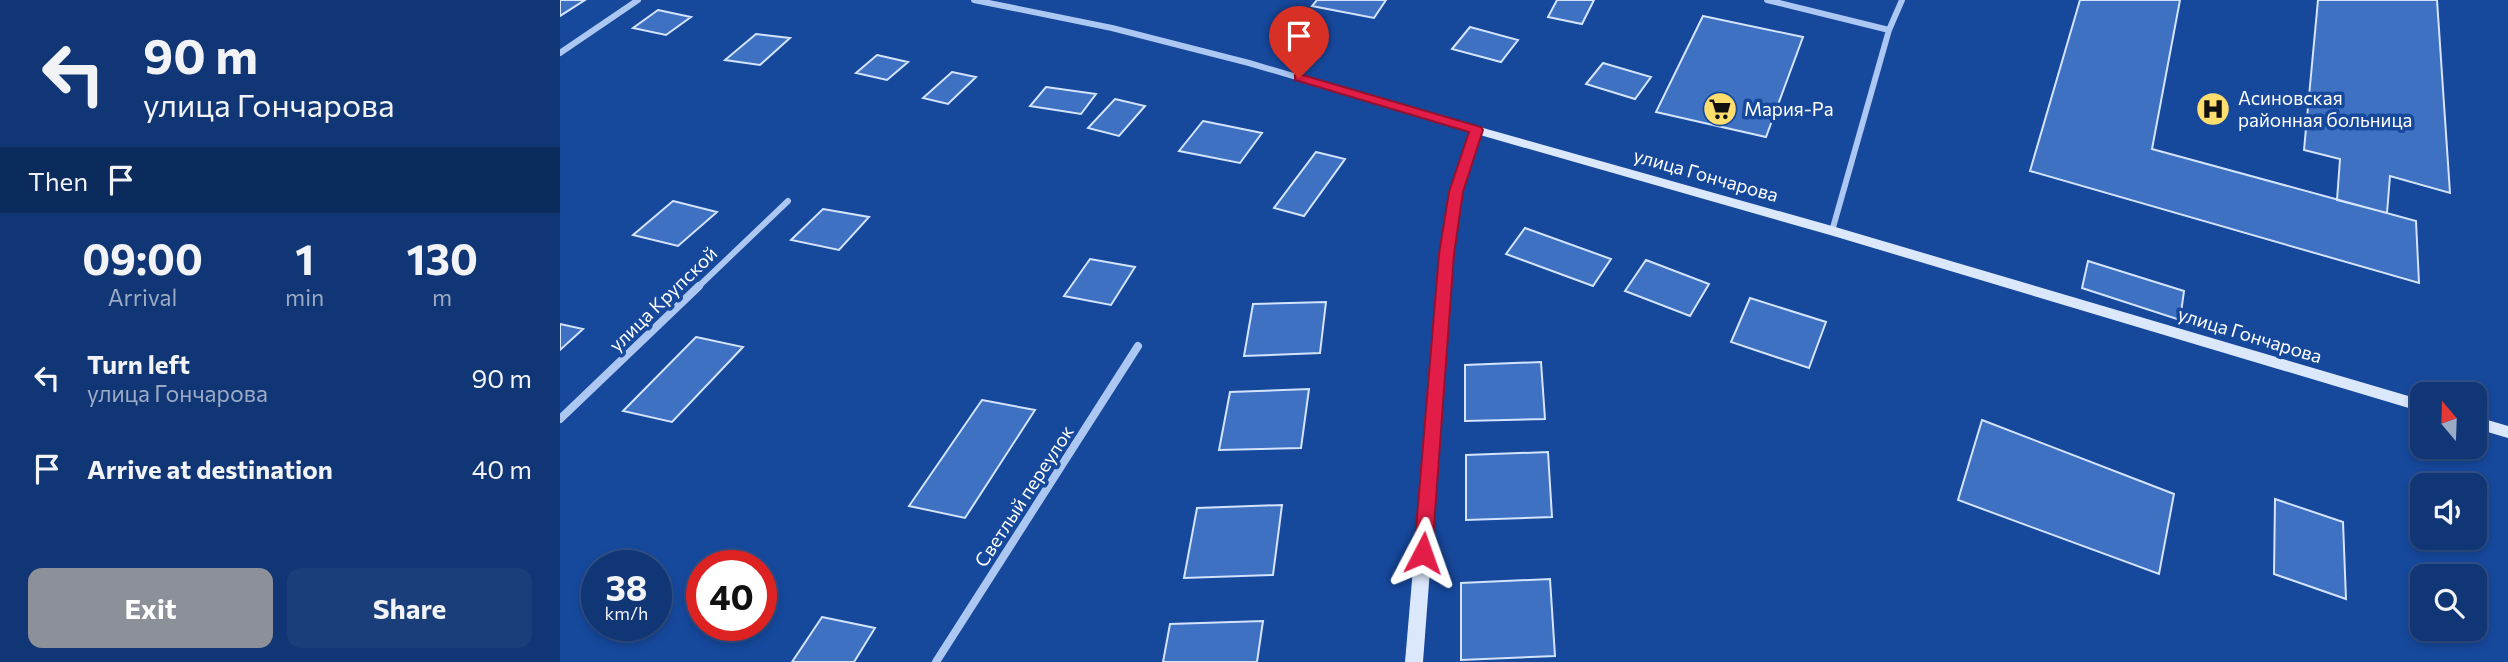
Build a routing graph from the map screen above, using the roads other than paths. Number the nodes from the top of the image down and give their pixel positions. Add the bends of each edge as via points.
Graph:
1 (638, 0) edge
2 (974, 0) edge
3 (1767, 0) edge
4 (1902, 0) edge
5 (1889, 30) junction
6 (560, 53) edge
7 (1476, 130) junction
8 (788, 201) dead end
9 (1832, 231) junction
10 (1138, 346) dead end
11 (2410, 402) edge
12 (560, 419) edge
13 (2487, 426) edge
14 (2508, 432) edge
15 (936, 662) edge
16 (1414, 662) edge

1 - 6 street
2 - 7 street, улица Гончарова via 1224,56
3 - 5 street
4 - 5 street
5 - 9 street
7 - 9 street, улица Гончарова
7 - 16 street via 1456,192 1447,254
8 - 12 street, улица Крупской
9 - 11 street, улица Гончарова
10 - 15 street, Светлый переулок
13 - 14 street

